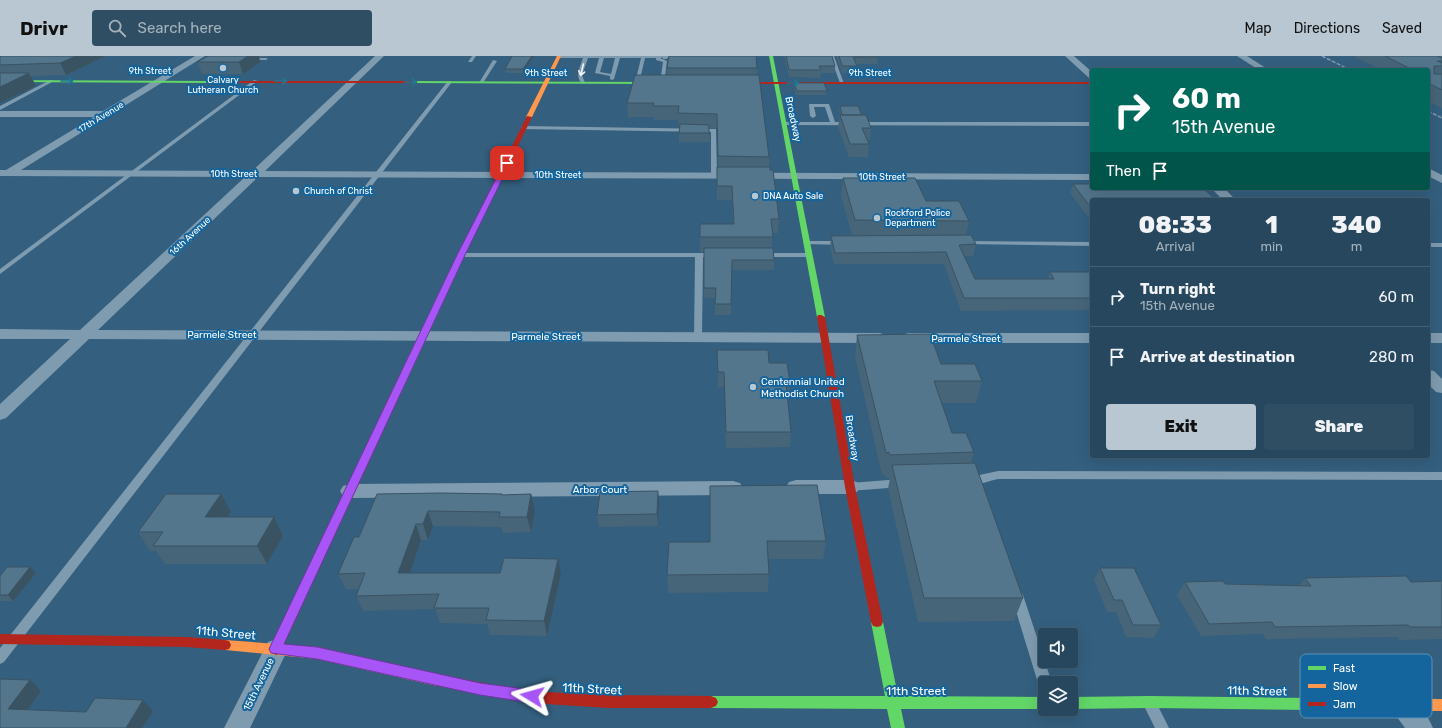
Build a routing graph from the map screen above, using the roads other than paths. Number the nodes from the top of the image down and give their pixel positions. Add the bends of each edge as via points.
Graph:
1 (380, 56) edge
2 (474, 56) edge
3 (558, 56) edge
4 (771, 56) edge
5 (832, 56) edge
6 (1069, 56) edge
7 (1241, 56) edge
8 (586, 57) edge
9 (602, 57) edge
10 (618, 57) edge
11 (643, 57) edge
12 (664, 57) edge
13 (201, 58) edge
14 (243, 59) edge
15 (266, 59) dead end
16 (470, 60) dead end
17 (495, 61) dead end
18 (1262, 68) edge
19 (1090, 74) edge
20 (612, 79) junction
21 (0, 81) edge
22 (52, 81) junction
23 (160, 81) junction
24 (256, 81) junction
25 (353, 81) junction
26 (450, 82) junction
27 (481, 82) junction
28 (545, 83) junction
29 (583, 83) junction
30 (640, 83) junction
31 (666, 83) joint
32 (722, 83) edge
33 (775, 83) junction
34 (842, 83) junction
35 (1090, 83) edge
36 (0, 108) edge
37 (0, 114) edge
38 (106, 114) junction
39 (813, 116) dead end
40 (784, 124) junction
41 (833, 124) junction
42 (1090, 124) edge
43 (523, 128) junction
44 (256, 173) junction
45 (130, 174) junction
46 (3, 175) edge
47 (377, 175) junction
48 (501, 175) junction
49 (714, 176) junction
50 (795, 176) junction
51 (1090, 178) edge
52 (1219, 190) edge
53 (1228, 198) edge
54 (807, 242) junction
55 (854, 243) edge
56 (957, 243) edge
57 (1090, 244) edge
58 (1430, 245) edge
59 (1442, 245) edge
60 (461, 255) junction
61 (699, 255) junction
62 (723, 255) edge
63 (754, 255) edge
64 (809, 255) junction
65 (0, 272) edge
66 (87, 333) junction
67 (0, 334) edge
68 (252, 334) junction
69 (423, 336) junction
70 (698, 337) junction
71 (825, 338) junction
72 (1090, 338) edge
73 (1430, 338) edge
74 (1442, 338) edge
75 (1430, 377) edge
76 (1442, 388) edge
77 (0, 414) edge
78 (1442, 476) edge
79 (957, 481) edge
80 (911, 482) edge
81 (778, 487) edge
82 (850, 487) junction
83 (755, 488) edge
84 (350, 490) junction
85 (1014, 585) edge
86 (0, 639) edge
87 (14, 639) junction
88 (276, 649) junction
89 (0, 658) edge
90 (1043, 676) edge
91 (1150, 702) junction
92 (894, 703) junction
93 (1038, 703) edge
94 (1078, 703) edge
95 (1300, 704) edge
96 (1413, 718) edge
97 (237, 728) edge
98 (898, 728) edge
99 (1162, 728) edge
100 (1420, 728) edge

1 - 25 street, 16th Avenue
2 - 16 lane
3 - 8 lane
3 - 28 street, 15th Avenue
4 - 33 street, Broadway
5 - 34 lane
6 - 19 street
7 - 18 street
8 - 9 lane
8 -> 29 lane via 580,75
9 - 10 lane
9 - 20 lane via 597,73
10 - 11 lane
10 - 20 lane
11 - 12 lane
11 - 30 lane
12 - 31 lane via 658,58 665,61
13 - 23 street, 17th Avenue
14 - 15 lane
17 - 27 lane
20 - 29 street, 9th Street
20 - 30 street, 9th Street
21 - 22 street, 9th Street
22 -> 23 street, 9th Street
22 - 36 lane
23 - 24 street, 9th Street
23 - 38 street, 17th Avenue
24 -> 25 street, 9th Street
24 - 45 lane
25 -> 26 street, 9th Street
25 - 44 street, 16th Avenue
26 - 27 street, 9th Street
26 - 47 lane
27 - 28 street, 9th Street
28 - 29 street, 9th Street
28 - 43 street, 15th Avenue
30 - 31 street, 9th Street
32 - 33 street, 9th Street
33 -> 34 street, 9th Street
33 - 40 street, Broadway
34 - 35 street, 9th Street
37 - 38 street
38 - 46 street, 17th Avenue
39 - 41 lane via 811,105 826,105
40 - 41 lane
40 - 50 street, Broadway
41 - 42 lane
43 - 48 street, 15th Avenue
43 - 49 lane via 714,130
44 - 45 street, 10th Street
44 - 47 street, 10th Street
44 - 66 street, 16th Avenue
45 - 46 street, 10th Street
45 - 65 lane
47 - 48 street, 10th Street
47 - 68 lane
48 - 49 street, 10th Street
48 - 60 street, 15th Avenue
49 - 50 street, 10th Street
50 - 51 street, 10th Street
50 - 54 street, Broadway
52 - 53 street
54 - 55 lane
54 - 64 street, Broadway
56 - 57 lane
58 - 59 lane
60 - 61 lane
60 - 69 street, 15th Avenue
61 - 62 lane
61 - 70 lane
63 - 64 lane
64 - 71 street, Broadway
66 - 67 street, Parmele Street
66 - 68 street, Parmele Street
66 - 77 street, 16th Avenue
68 - 69 street, Parmele Street
68 - 87 lane
69 - 70 street, Parmele Street
69 - 84 street, 15th Avenue
70 - 71 street, Parmele Street
71 - 72 street, Parmele Street
71 - 82 street, Broadway
73 - 74 street
75 - 76 street
78 - 79 lane via 998,476 981,484
80 - 82 lane
81 - 82 street
82 - 92 street, Broadway
83 - 84 street, Arbor Court
84 - 88 street, 15th Avenue
85 - 90 lane
86 - 87 street, 11th Street
87 - 88 street, 11th Street via 186,642
87 - 89 lane
88 - 92 street, 11th Street via 317,653 480,689 545,698 606,702
88 - 97 street, 15th Avenue
91 - 94 street, 11th Street
91 - 95 street, 11th Street
91 - 99 lane
92 - 93 street, 11th Street
92 - 98 street, Broadway
96 - 100 street

